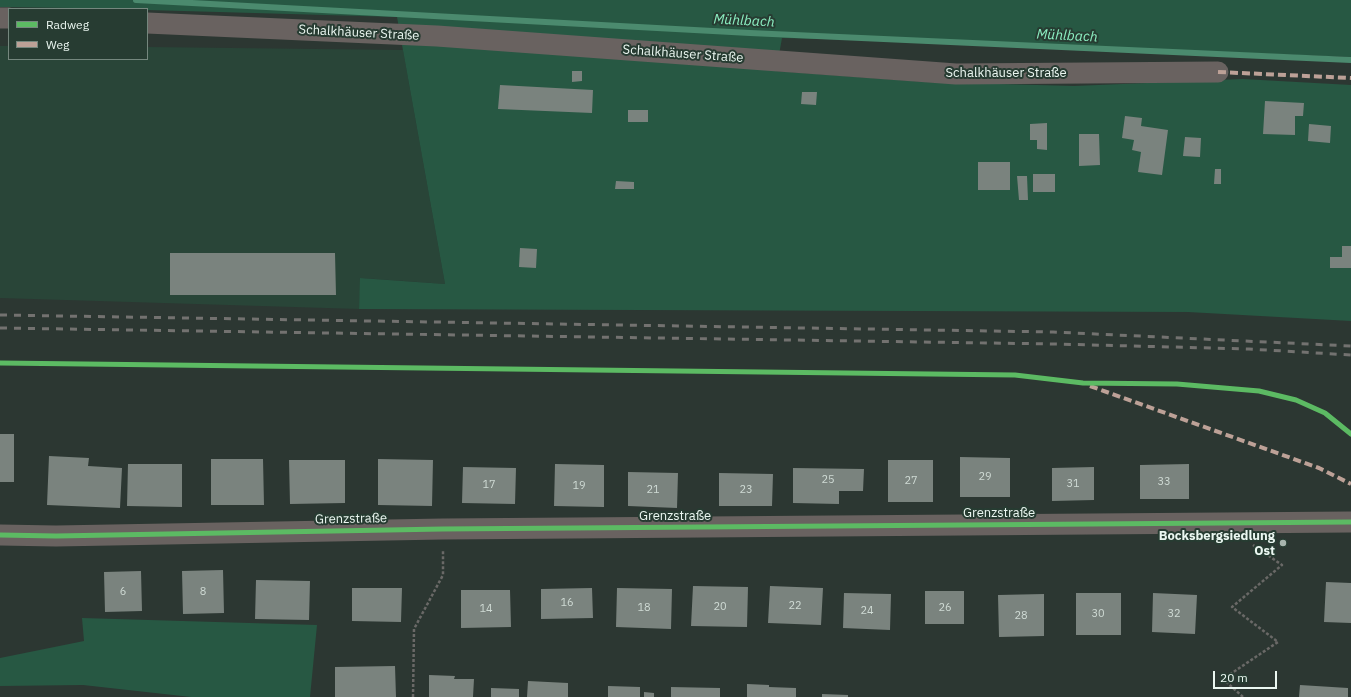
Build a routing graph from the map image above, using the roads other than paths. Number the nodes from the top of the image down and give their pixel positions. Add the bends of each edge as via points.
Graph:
1 (148, 23) edge
2 (1218, 72) dead end
3 (1351, 522) edge
4 (0, 535) edge

1 - 2 street, Schalkhäuser Straße via 437,36 956,74
3 - 4 street, Grenzstraße

